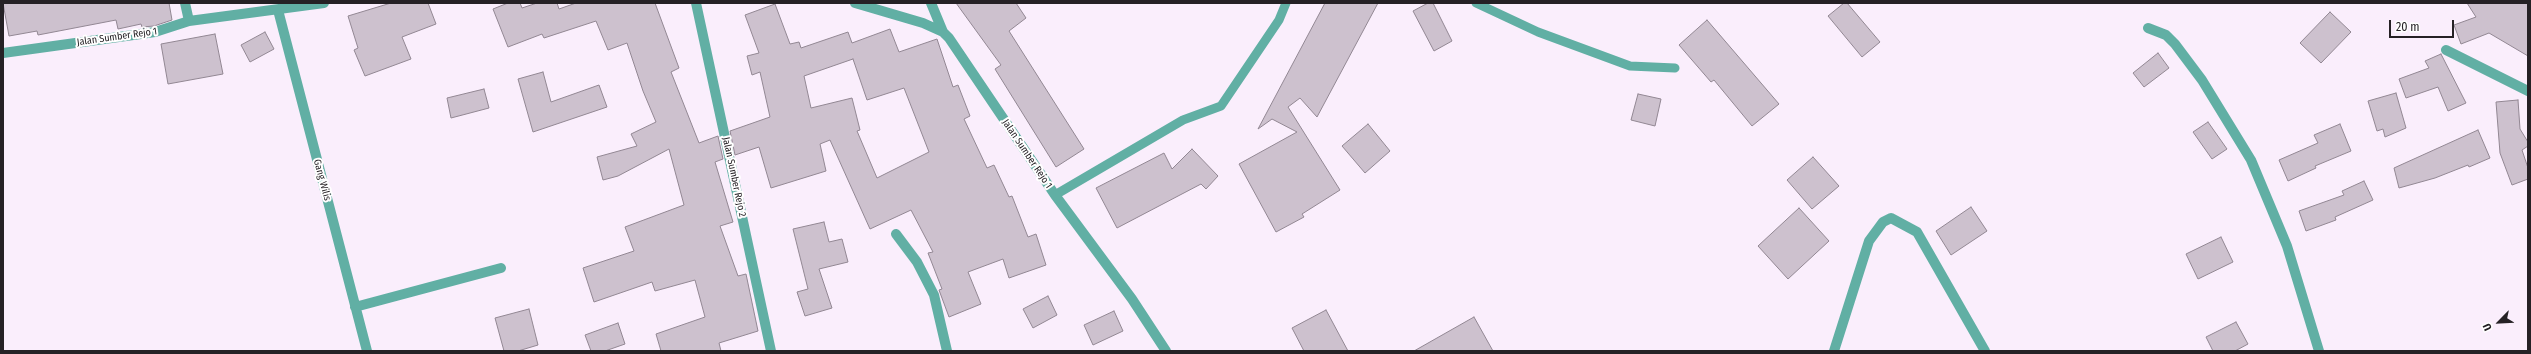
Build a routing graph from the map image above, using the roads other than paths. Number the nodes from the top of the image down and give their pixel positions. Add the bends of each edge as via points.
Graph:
1 (185, 3) edge
2 (324, 3) edge
3 (696, 3) edge
4 (855, 3) edge
5 (931, 3) edge
6 (1286, 3) edge
7 (1476, 3) edge
8 (278, 10) junction
9 (189, 21) junction
10 (2148, 28) dead end
11 (943, 32) junction
12 (2446, 50) dead end
13 (3, 52) edge
14 (1675, 68) dead end
15 (2528, 91) edge
16 (1055, 195) junction
17 (896, 234) dead end
18 (501, 268) dead end
19 (355, 307) junction
20 (367, 351) edge
21 (771, 351) edge
22 (947, 351) edge
23 (1166, 351) edge
24 (1834, 351) edge
25 (1985, 351) edge
26 (2319, 351) edge

1 - 9 street
2 - 8 street, Jalan Sumber Rejo 1
3 - 21 street, Jalan Sumber Rejo 2
4 - 11 street, Jalan Sumber Rejo 1 via 923,23
5 - 11 street
6 - 16 lane via 1279,20 1220,106 1183,120
7 - 14 lane via 1538,32 1630,66
8 - 9 street, Jalan Sumber Rejo 1
8 - 19 street, Gang Wilis
9 - 13 street, Jalan Sumber Rejo 1 via 156,32
10 - 26 street via 2166,35 2175,44 2202,80 2251,160 2287,246
11 - 16 street, Jalan Sumber Rejo 1 via 954,44
12 - 15 street
16 - 23 street, Jalan Sumber Rejo 1 via 1132,299
17 - 22 street via 917,262 934,295
18 - 19 street
19 - 20 street, Gang Wilis
24 - 25 street via 1869,241 1883,222 1891,218 1917,232

